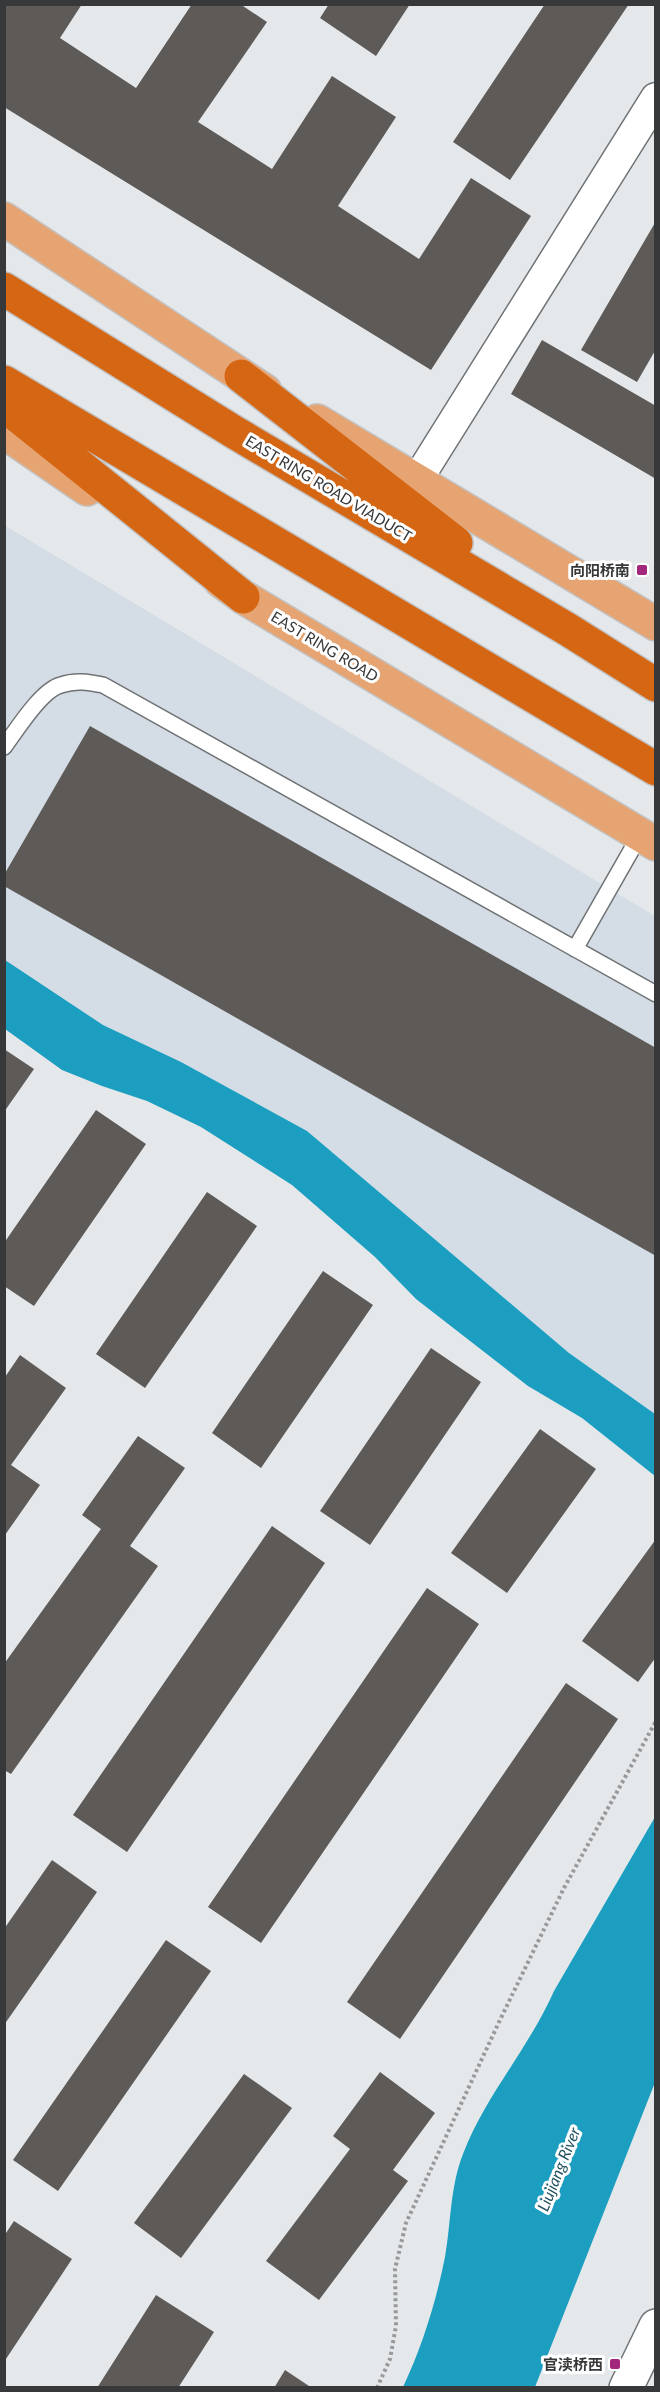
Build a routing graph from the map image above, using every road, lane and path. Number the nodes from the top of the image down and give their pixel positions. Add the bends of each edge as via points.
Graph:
1 (656, 98) edge
2 (4, 219) edge
3 (4, 289) edge
4 (240, 376) junction
5 (4, 382) edge
6 (4, 405) edge
7 (4, 432) edge
8 (417, 480) junction
9 (243, 597) junction
10 (656, 624) edge
11 (567, 629) junction
12 (656, 685) edge
13 (4, 747) edge
14 (656, 769) edge
15 (648, 840) edge
16 (575, 949) junction
17 (656, 994) edge
18 (656, 1721) edge
19 (656, 2326) edge
20 (377, 2388) edge
21 (626, 2388) edge

1 - 8 street
2 - 4 main road
3 - 11 highway, EAST RING ROAD VIADUCT via 234,432
4 - 8 main road
4 - 11 highway
5 - 14 highway
6 - 9 highway
7 - 9 main road, EAST RING ROAD
8 - 10 main road
9 - 15 main road, EAST RING ROAD
11 - 12 highway, EAST RING ROAD VIADUCT
13 - 16 lane via 29,712 58,685 81,681 103,685
15 - 16 lane
16 - 17 lane
18 - 20 path via 564,1888 406,2223 395,2269 396,2326 390,2359
19 - 21 main road

